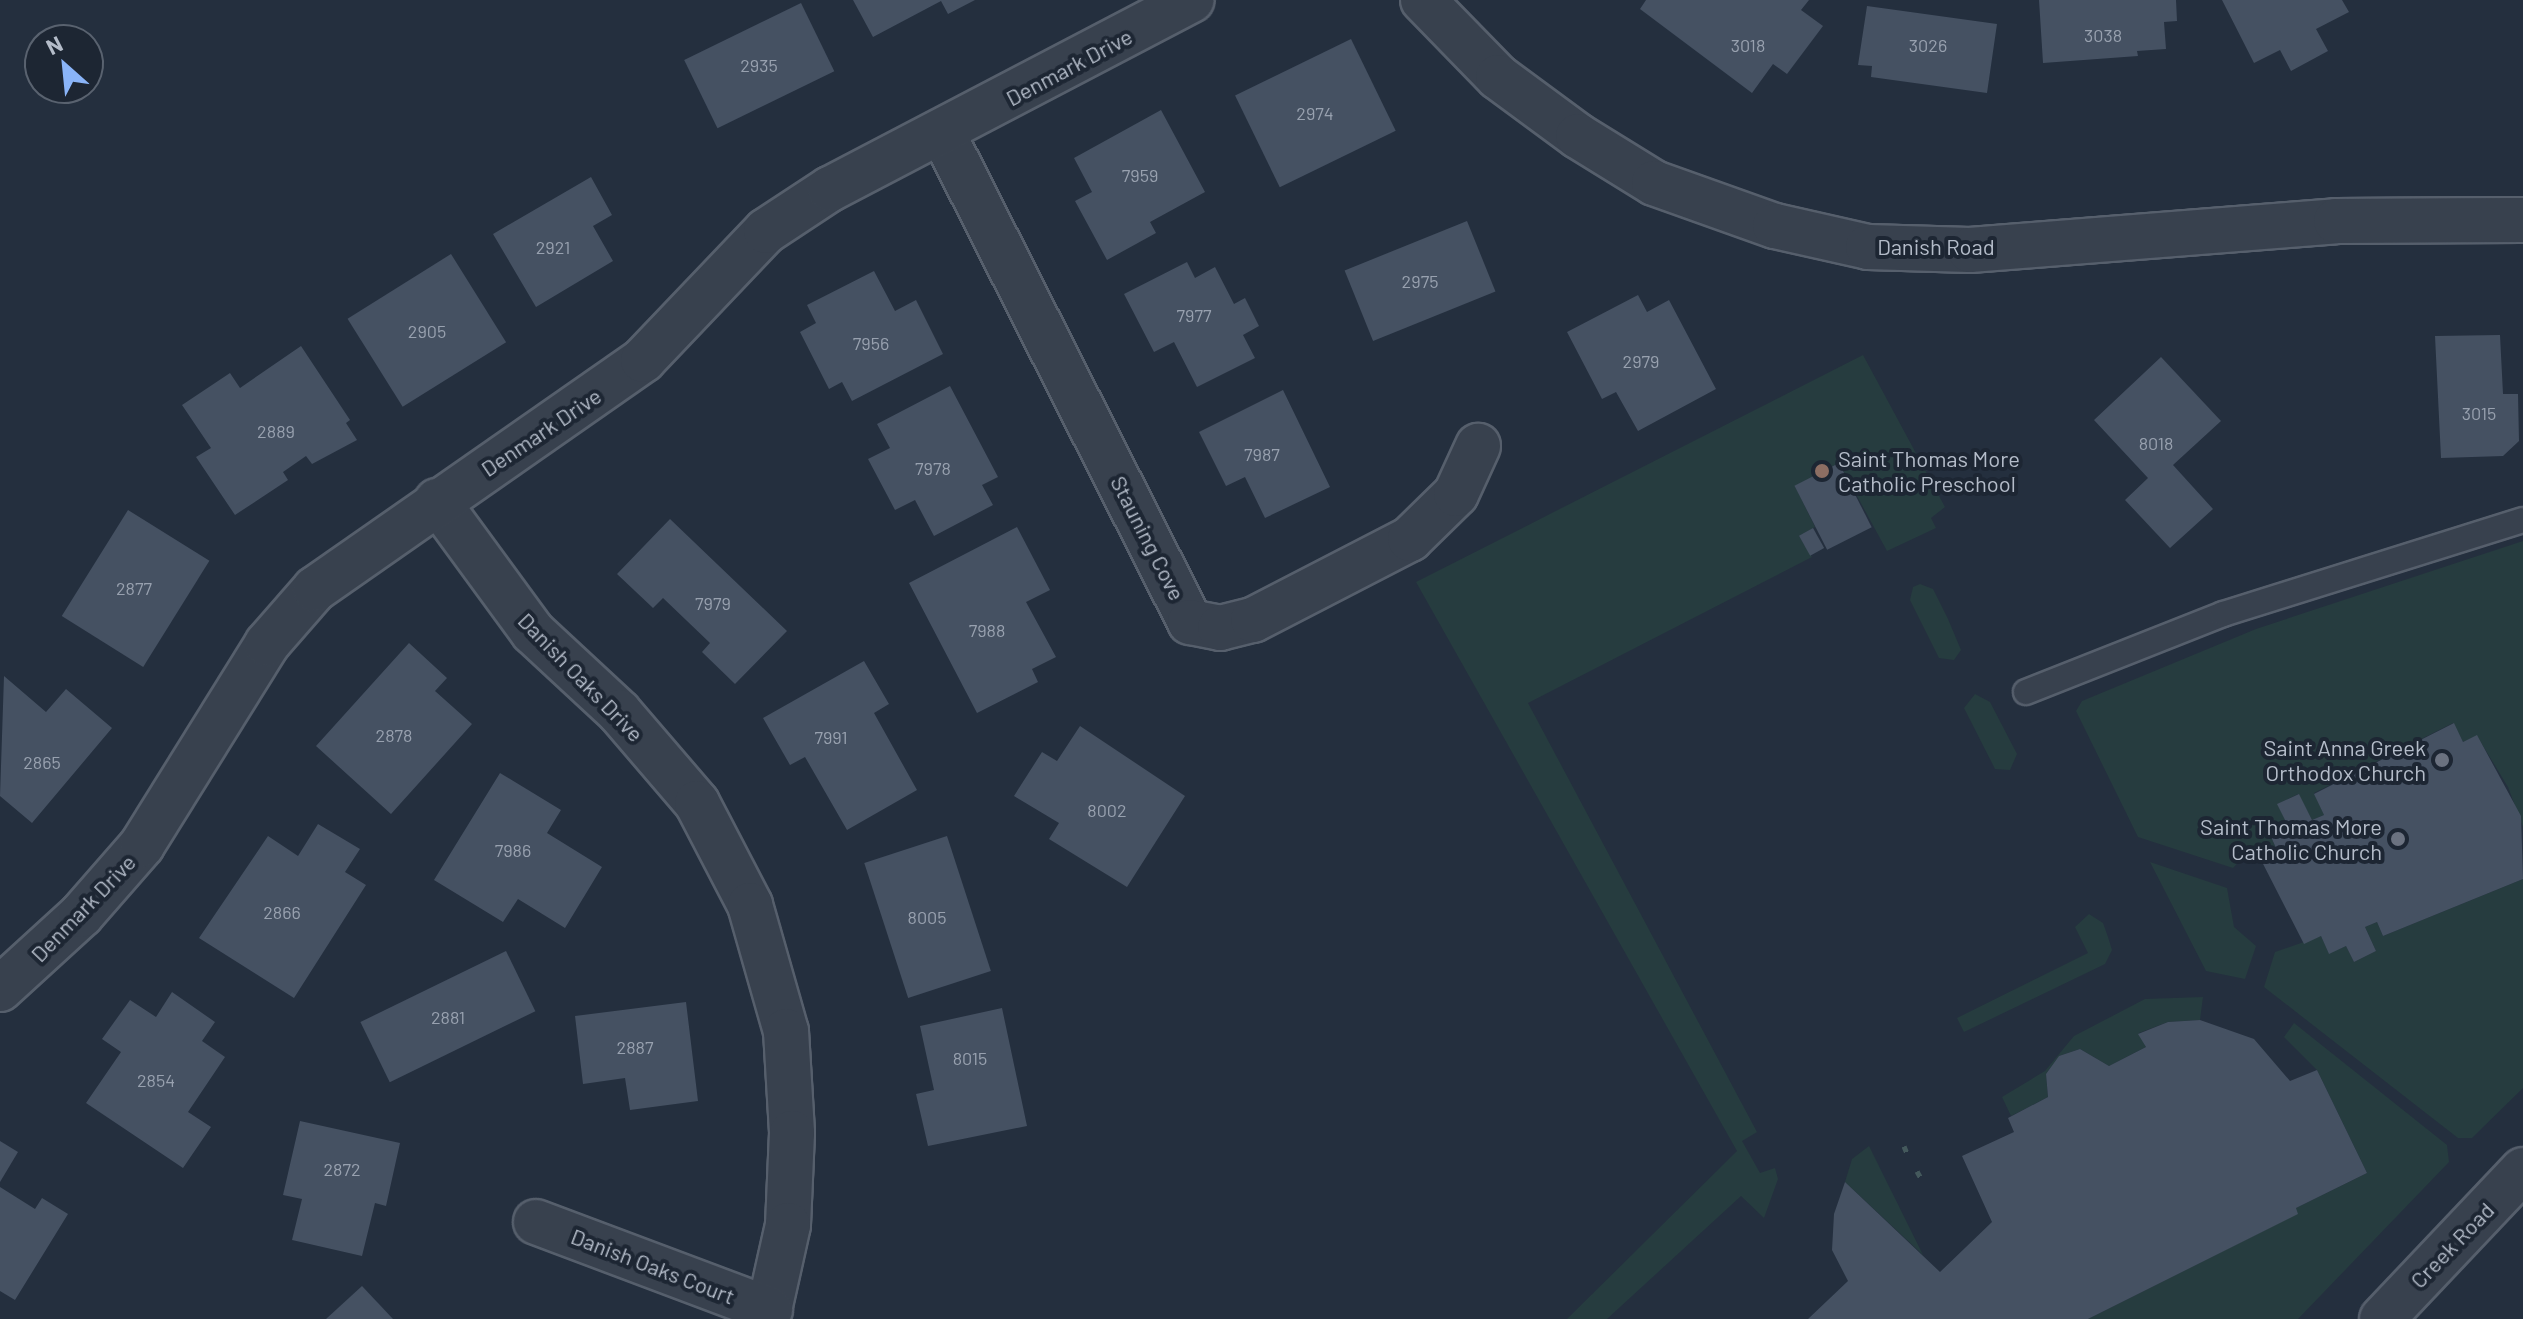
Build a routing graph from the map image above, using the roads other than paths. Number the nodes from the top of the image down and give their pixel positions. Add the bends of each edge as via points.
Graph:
1 (1192, 0) edge
2 (1423, 0) edge
3 (943, 134) junction
4 (2523, 220) edge
5 (1478, 446) dead end
6 (437, 501) junction
7 (2523, 520) edge
8 (2026, 692) dead end
9 (0, 989) edge
10 (2523, 1170) edge
11 (536, 1222) dead end
12 (768, 1314) edge
13 (2382, 1319) edge

1 - 3 street, Denmark Drive
2 - 4 street, Danish Road via 1498,77 1654,183 1775,226 1868,247 1970,250 2336,221
3 - 5 street, Stauning Cove via 1190,622 1220,628 1253,620 1410,539 1456,494
3 - 6 street, Denmark Drive via 830,189 766,231 643,360
6 - 9 street, Denmark Drive via 315,589 267,644 142,845 81,915
6 - 12 street, Danish Oaks Drive via 533,632 619,712 697,803 750,905 786,1031 792,1133 788,1225
7 - 8 lane via 2223,614
10 - 13 street, Creek Road
11 - 12 street, Danish Oaks Court

